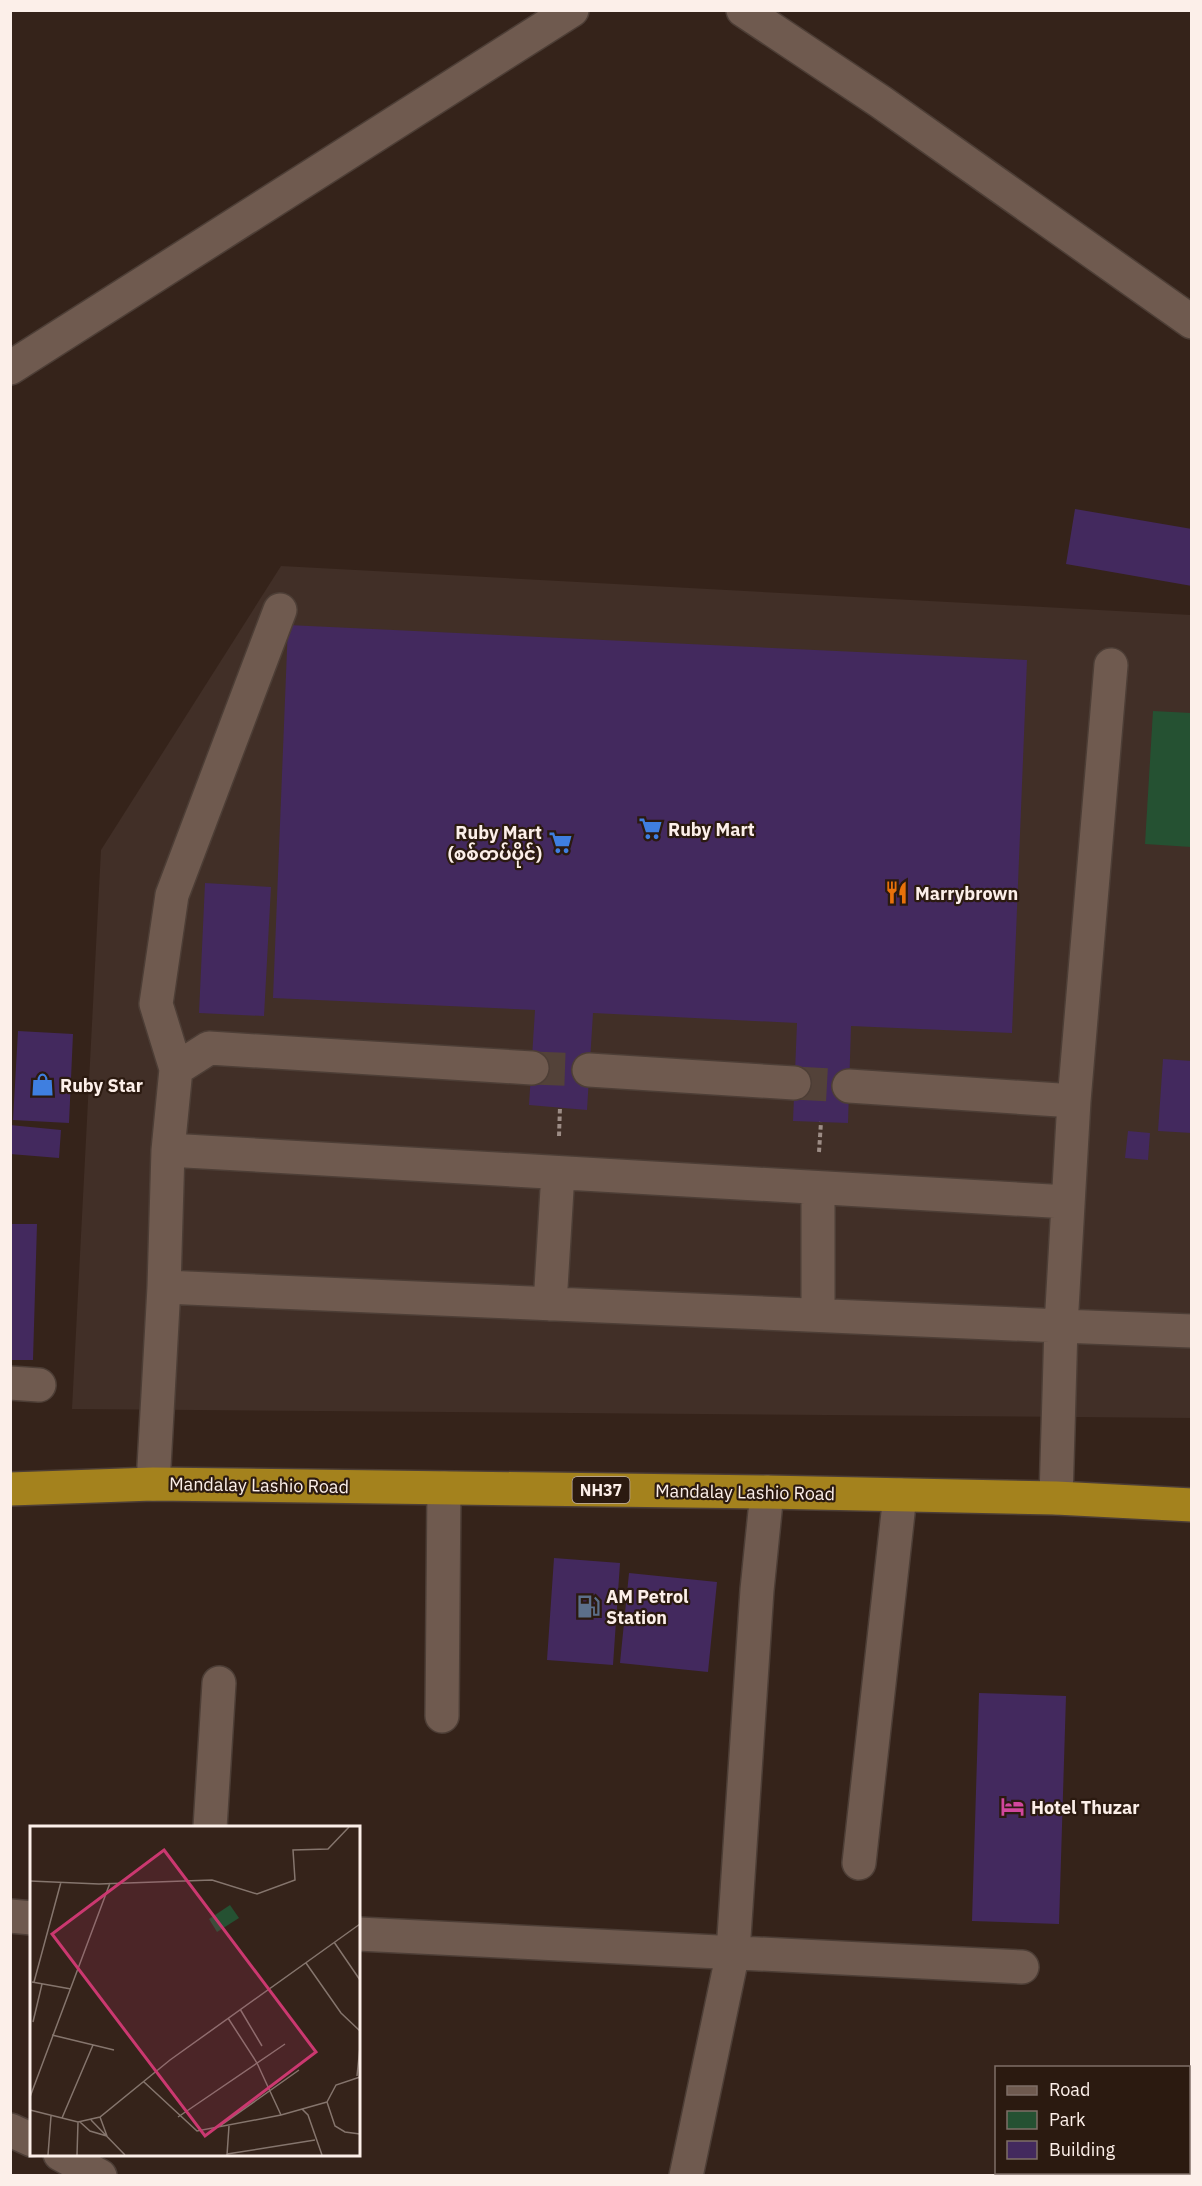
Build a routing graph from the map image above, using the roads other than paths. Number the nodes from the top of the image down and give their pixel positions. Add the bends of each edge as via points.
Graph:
1 (572, 10) edge
2 (743, 10) edge
3 (1191, 322) edge
4 (10, 368) edge
5 (280, 610) dead end
6 (1111, 665) dead end
7 (532, 1068) tunnel mouth
8 (176, 1069) junction
9 (589, 1070) tunnel mouth
10 (794, 1083) tunnel mouth
11 (849, 1086) tunnel mouth
12 (1074, 1101) junction
13 (168, 1150) junction
14 (558, 1173) junction
15 (818, 1188) junction
16 (1068, 1202) junction
17 (164, 1287) junction
18 (550, 1304) junction
19 (818, 1315) junction
20 (1061, 1326) junction
21 (1191, 1331) edge
22 (153, 1484) junction
23 (444, 1488) junction
24 (10, 1489) edge
25 (766, 1492) junction
26 (900, 1495) junction
27 (1056, 1498) junction
28 (1191, 1505) edge
29 (219, 1683) dead end
30 (442, 1716) dead end
31 (210, 1826) edge
32 (859, 1863) dead end
33 (10, 1917) edge
34 (30, 1918) edge
35 (360, 1934) edge
36 (733, 1952) junction
37 (1022, 1967) dead end
38 (10, 2130) edge
39 (30, 2139) edge
40 (64, 2156) edge
41 (100, 2175) edge
42 (686, 2175) edge

1 - 4 street
2 - 3 street via 881,102
5 - 8 street via 172,895 156,1004
6 - 12 street
7 - 8 street via 209,1048
8 - 13 street
9 - 10 street
11 - 12 street
12 - 16 street
13 - 14 street
13 - 17 street
14 - 15 street
14 - 18 street
15 - 16 street
15 - 19 street
16 - 20 street
17 - 18 street
17 - 22 street
18 - 19 street
19 - 20 street
20 - 21 street
20 - 27 street
22 - 23 highway, Mandalay Lashio Road / NH37
22 - 24 highway, Mandalay Lashio Road / NH37
23 - 25 highway, Mandalay Lashio Road / NH37
23 - 30 street
25 - 26 highway, Mandalay Lashio Road / NH37
25 - 36 street
26 - 27 highway, Mandalay Lashio Road / NH37
26 - 32 street
27 - 28 highway, Mandalay Lashio Road / NH37
29 - 31 street
33 - 34 street
35 - 36 street
36 - 37 street
36 - 42 street
38 - 39 street
40 - 41 street

